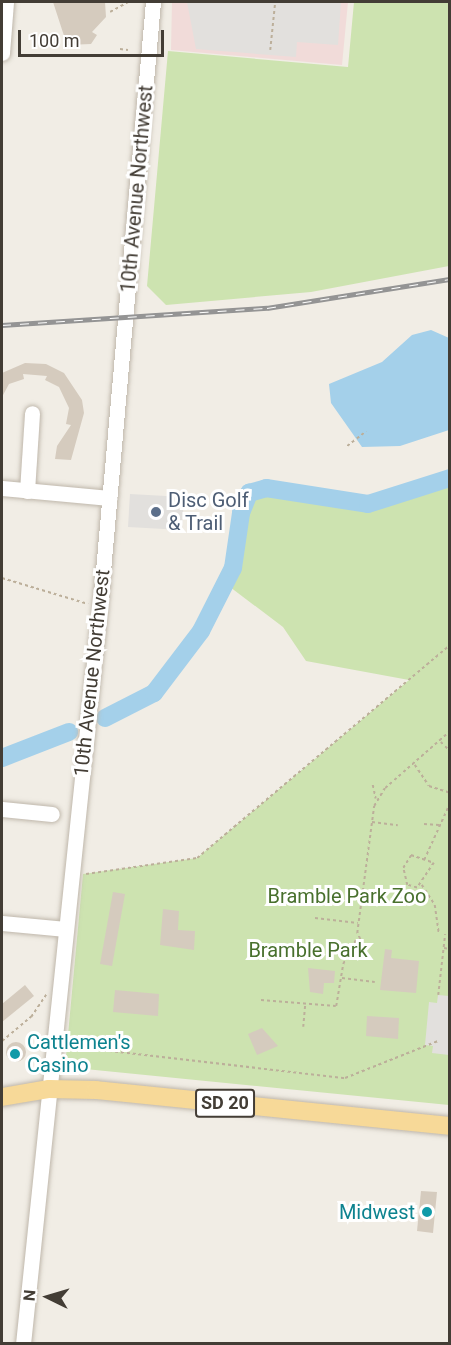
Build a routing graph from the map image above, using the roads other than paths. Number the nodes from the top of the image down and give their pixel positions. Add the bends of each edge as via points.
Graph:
1 (6, 2) edge
2 (153, 2) edge
3 (2, 53) edge
4 (32, 413) dead end
5 (2, 488) edge
6 (27, 491) junction
7 (110, 498) junction
8 (2, 809) edge
9 (52, 814) dead end
10 (2, 923) edge
11 (66, 929) junction
12 (2, 1087) edge
13 (50, 1089) junction
14 (27, 1092) junction
15 (2, 1097) edge
16 (450, 1126) edge
17 (23, 1344) edge

1 - 3 street
2 - 7 street, 10th Avenue Northwest
4 - 6 street
5 - 6 street
6 - 7 street
7 - 11 street, 10th Avenue Northwest
8 - 9 street
10 - 11 street
11 - 13 street, 10th Avenue Northwest
12 - 14 main road
13 - 14 main road, SD 20
13 - 16 main road, SD 20
13 - 17 street, 10th Avenue Northwest
14 - 15 main road, SD 20

